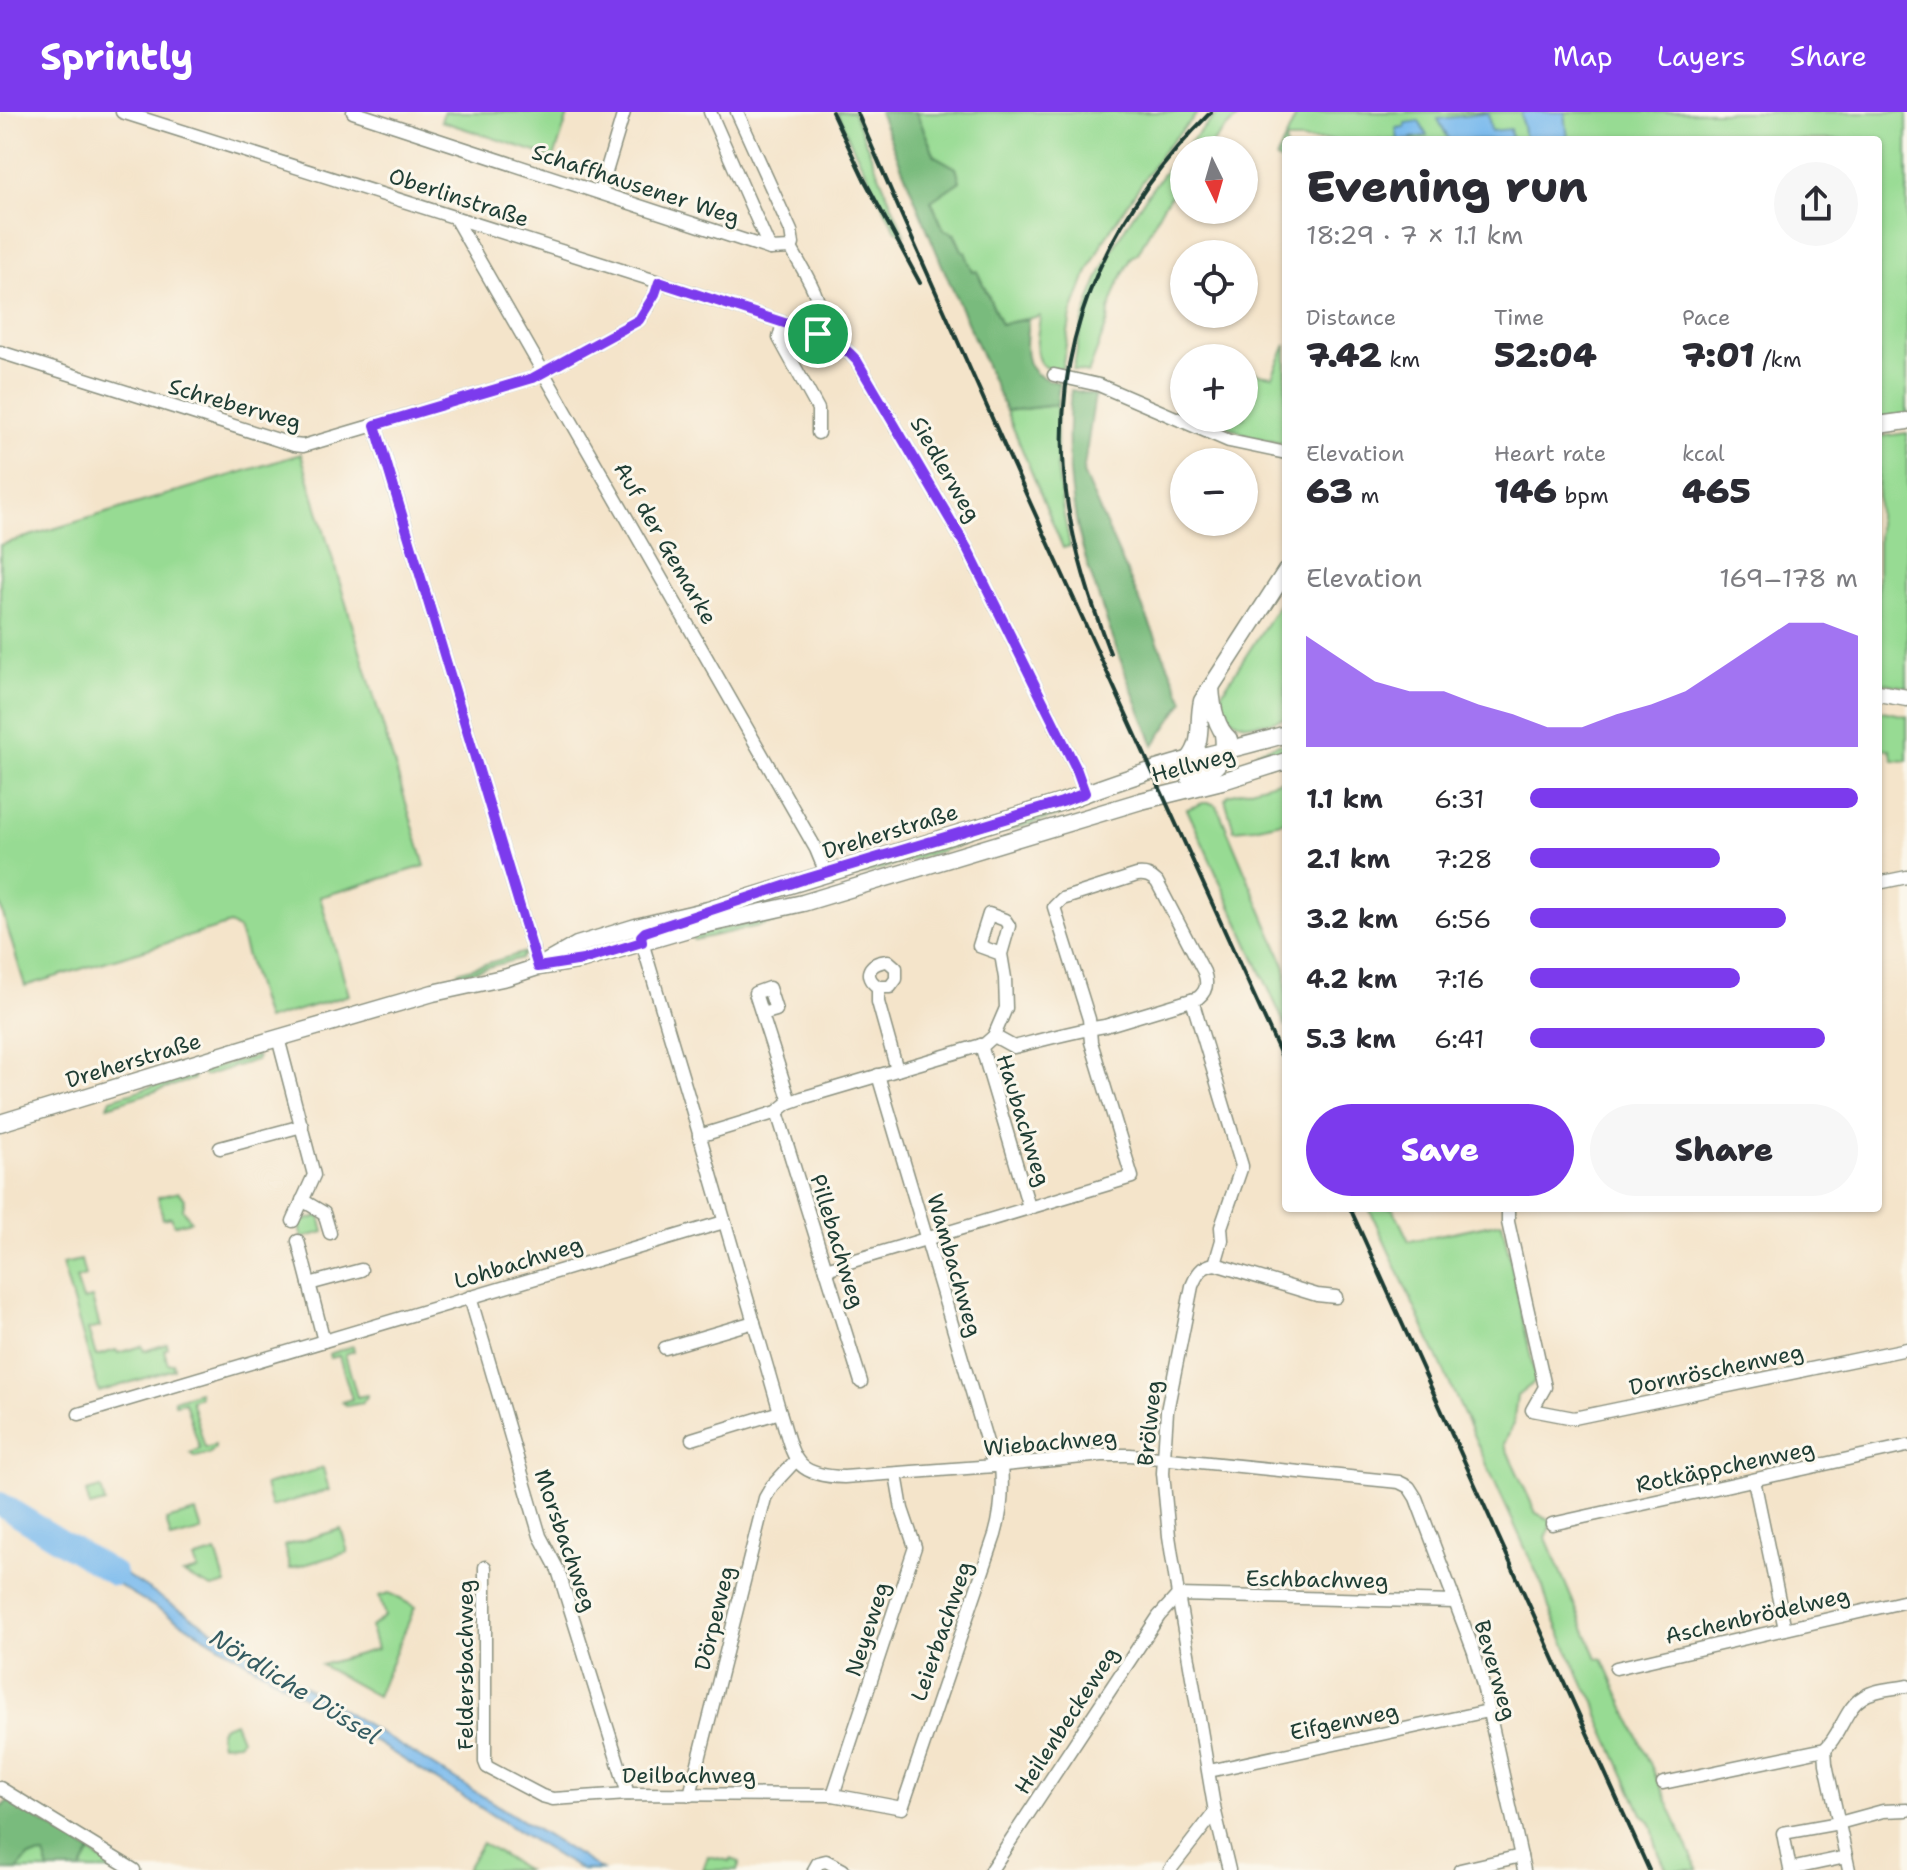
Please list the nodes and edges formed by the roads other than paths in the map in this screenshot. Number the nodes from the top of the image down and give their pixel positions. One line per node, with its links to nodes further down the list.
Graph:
1 (122, 112): 8 (street, Oberlinstraße)
2 (353, 112): 6 (street, Schaffhausener Weg)
3 (624, 112): 7 (street)
4 (710, 112): 10 (street)
5 (737, 112): 9 (street)
6 (388, 117): 7 (street, Schaffhausener Weg)
7 (600, 192): 10 (street, Schaffhausener Weg)
8 (455, 218): 11 (street, Oberlinstraße); 15 (street, Auf der Gemarke)
9 (791, 248): 10 (street); 13 (street)
10 (770, 249)
11 (659, 282): 12 (street, Oberlinstraße); 15 (street, Schreberweg)
12 (783, 323): 13 (street, Oberlinstraße); 20 (street)
13 (818, 334): 34 (street, Siedlerweg)
14 (0, 352): 19 (street, Schreberweg)
15 (543, 372): 19 (street, Schreberweg); 37 (street, Auf der Gemarke)
16 (1054, 375): 21 (street)
17 (1907, 421): 18 (main road)
18 (1882, 424)
19 (375, 425): 44 (street)
20 (818, 433)
21 (1282, 452)
22 (1282, 577): 23 (main road)
23 (1211, 687): 26 (main road, Hellweg); 28 (main road)
24 (1882, 694): 25 (main road)
25 (1907, 698)
26 (1223, 734): 29 (main road); 30 (main road, Hellweg)
27 (1282, 735): 29 (main road, Hellweg)
28 (1200, 738): 30 (main road, Hellweg); 31 (main road, Hellweg)
29 (1249, 745): 30 (main road, Hellweg)
30 (1220, 754): 31 (main road, Hellweg); 33 (main road, Hellweg); 35 (main road, Hellweg)
31 (1189, 759): 34 (main road, Hellweg)
32 (1282, 762): 33 (main road, Hellweg)
33 (1255, 770): 35 (main road, Hellweg)
34 (1085, 793): 36 (main road, Siedlerweg); 37 (main road, Dreherstraße)
35 (1141, 801): 36 (main road, Hellweg)
36 (1091, 816): 40 (main road, Dreherstraße)
37 (826, 873): 40 (main road, Auf der Gemarke); 41 (main road, Dreherstraße)
38 (1907, 877): 39 (street)
39 (1882, 882)
40 (833, 894): 42 (main road, Dreherstraße)
41 (708, 910): 42 (street, Dreherstraße); 44 (main road, Dreherstraße)
42 (642, 942): 44 (main road, Dreherstraße); 58 (street)
43 (1001, 954): 49 (street)
44 (538, 967): 50 (main road, Dreherstraße)
45 (878, 987): 52 (street)
46 (1192, 1000): 48 (street); 48 (street); 68 (street)
47 (762, 1014): 54 (street)
48 (1090, 1028): 49 (street); 61 (street)
49 (994, 1036): 51 (street)
50 (278, 1038): 56 (main road, Dreherstraße); 57 (street)
51 (981, 1045): 52 (street); 61 (street, Haubachweg)
52 (897, 1070): 53 (street)
53 (878, 1075): 54 (street); 66 (street, Wambachweg)
54 (790, 1102): 55 (street)
55 (777, 1112): 58 (street); 69 (street, Pillebachweg)
56 (0, 1123)
57 (302, 1126): 59 (street); 60 (street)
58 (699, 1136): 64 (street)
59 (220, 1148)
60 (302, 1200): 63 (street); 65 (street)
61 (1029, 1207): 66 (street)
62 (1508, 1212): 77 (street, Dornröschenweg)
63 (293, 1221)
64 (724, 1222): 72 (street, Lohbachweg); 74 (street)
65 (330, 1233)
66 (927, 1239): 69 (street); 85 (street, Wambachweg)
67 (298, 1241): 71 (street)
68 (1215, 1264): 73 (street); 83 (street, Brölweg)
69 (826, 1269): 78 (street, Pillebachweg)
70 (361, 1270): 71 (street)
71 (309, 1284): 75 (street)
72 (470, 1297): 75 (street, Lohbachweg); 103 (street, Morsbachweg)
73 (1336, 1297)
74 (754, 1322): 76 (street); 79 (street)
75 (324, 1341): 80 (street, Lohbachweg)
76 (665, 1348)
77 (1907, 1349)
78 (861, 1382)
79 (780, 1412): 81 (street); 84 (street)
80 (79, 1414)
81 (692, 1439)
82 (1907, 1446): 87 (street, Rotkäppchenweg)
83 (1163, 1458): 85 (street, Wiebachweg); 88 (street, Wiebachweg); 91 (street, Brölweg)
84 (796, 1460): 86 (street, Wiebachweg); 104 (street, Dörpeweg)
85 (997, 1466): 86 (street, Wiebachweg); 106 (street, Leierbachweg)
86 (896, 1474): 105 (street, Neyeweg)
87 (1754, 1480): 89 (street, Rotkäppchenweg); 94 (street)
88 (1409, 1487): 93 (street, Beverweg)
89 (1552, 1524)
90 (485, 1567): 99 (street, Feldersbachweg)
91 (1178, 1595): 93 (street, Eschbachweg); 100 (street, Brölweg); 115 (street, Heilenbeckeweg)
92 (1907, 1601): 94 (street, Aschenbrödelweg)
93 (1455, 1602): 97 (street, Beverweg)
94 (1785, 1629): 95 (street, Aschenbrödelweg)
95 (1616, 1668)
96 (1907, 1686): 98 (street)
97 (1488, 1711): 100 (street, Eifgenweg); 110 (street, Beverweg)
98 (1825, 1749): 101 (street); 109 (street)
99 (485, 1762): 103 (street, Deilbachweg)
100 (1209, 1771): 108 (street, Brölweg)
101 (1663, 1783)
102 (0, 1788): 112 (street)
103 (628, 1794): 104 (street, Deilbachweg)
104 (690, 1795): 105 (street, Deilbachweg)
105 (833, 1795): 106 (street, Deilbachweg)
106 (902, 1808)
107 (1907, 1810): 109 (street)
108 (1215, 1812): 116 (street); 117 (street, Brölweg)
109 (1839, 1823): 111 (street); 111 (street)
110 (1521, 1856): 118 (street); 119 (street, Beverweg)
111 (1848, 1864)
112 (134, 1870)
113 (814, 1870): 114 (street)
114 (843, 1870)
115 (991, 1870)
116 (1170, 1870)
117 (1229, 1870)
118 (1460, 1870)
119 (1524, 1870)

